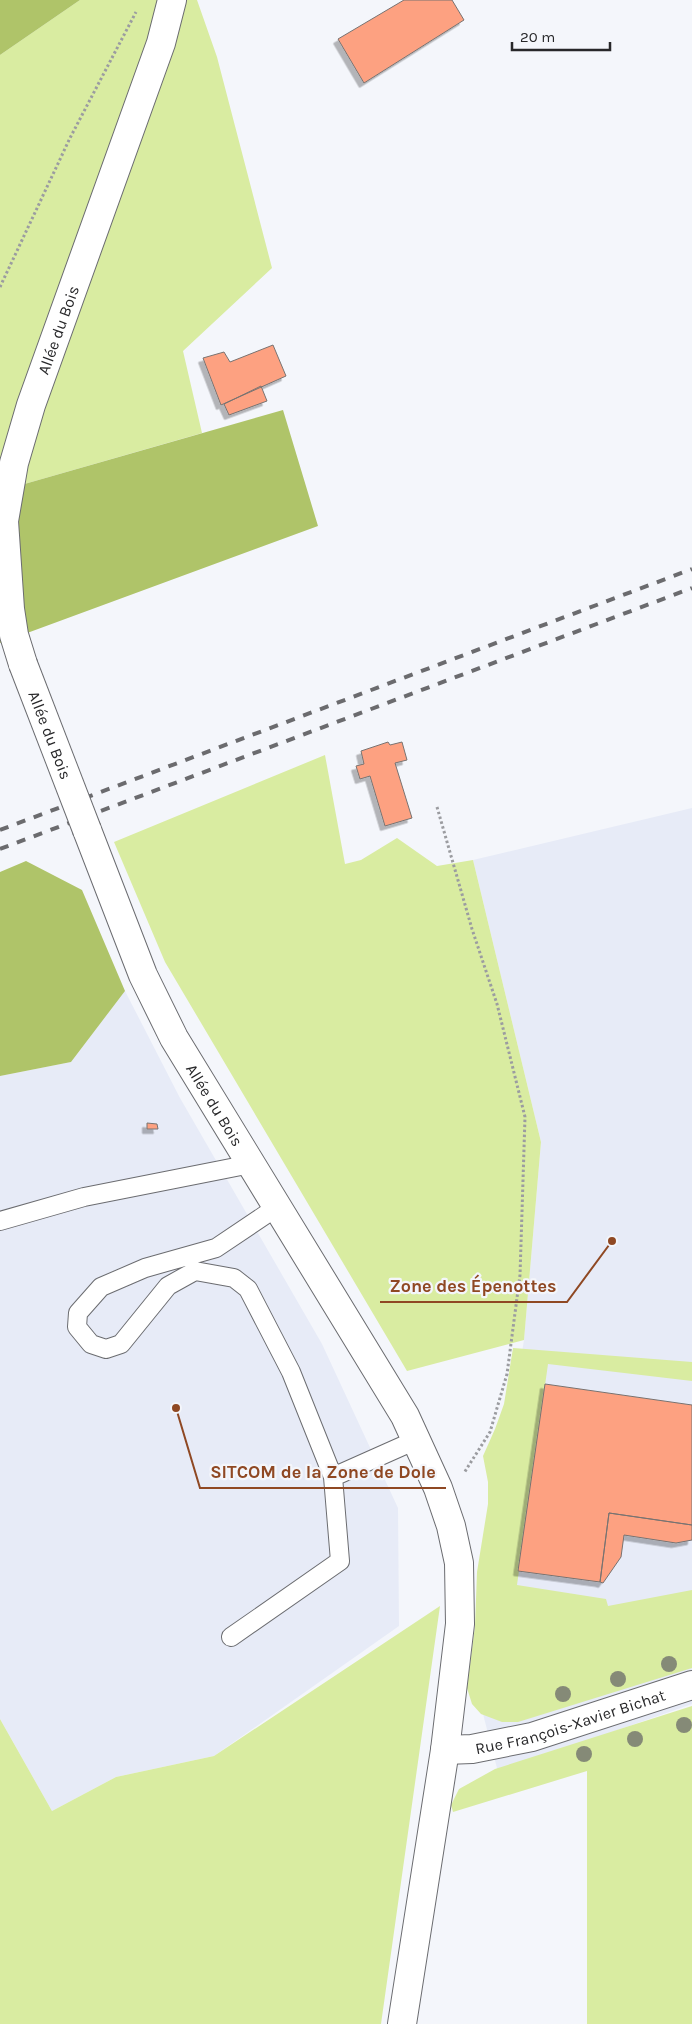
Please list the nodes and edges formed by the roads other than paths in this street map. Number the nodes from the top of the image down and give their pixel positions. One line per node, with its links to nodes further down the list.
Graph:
1 (172, 0): 2 (street, Allée du Bois, bridge)
2 (251, 1164): 3 (street, Allée du Bois); 4 (lane)
3 (277, 1207): 5 (street, Allée du Bois); 6 (lane)
4 (0, 1221)
5 (416, 1440): 6 (lane); 9 (street, Allée du Bois)
6 (333, 1477): 7 (lane)
7 (231, 1637)
8 (692, 1684): 9 (street, Rue François-Xavier Bichat)
9 (445, 1750): 10 (street, Allée du Bois)
10 (402, 2024)

